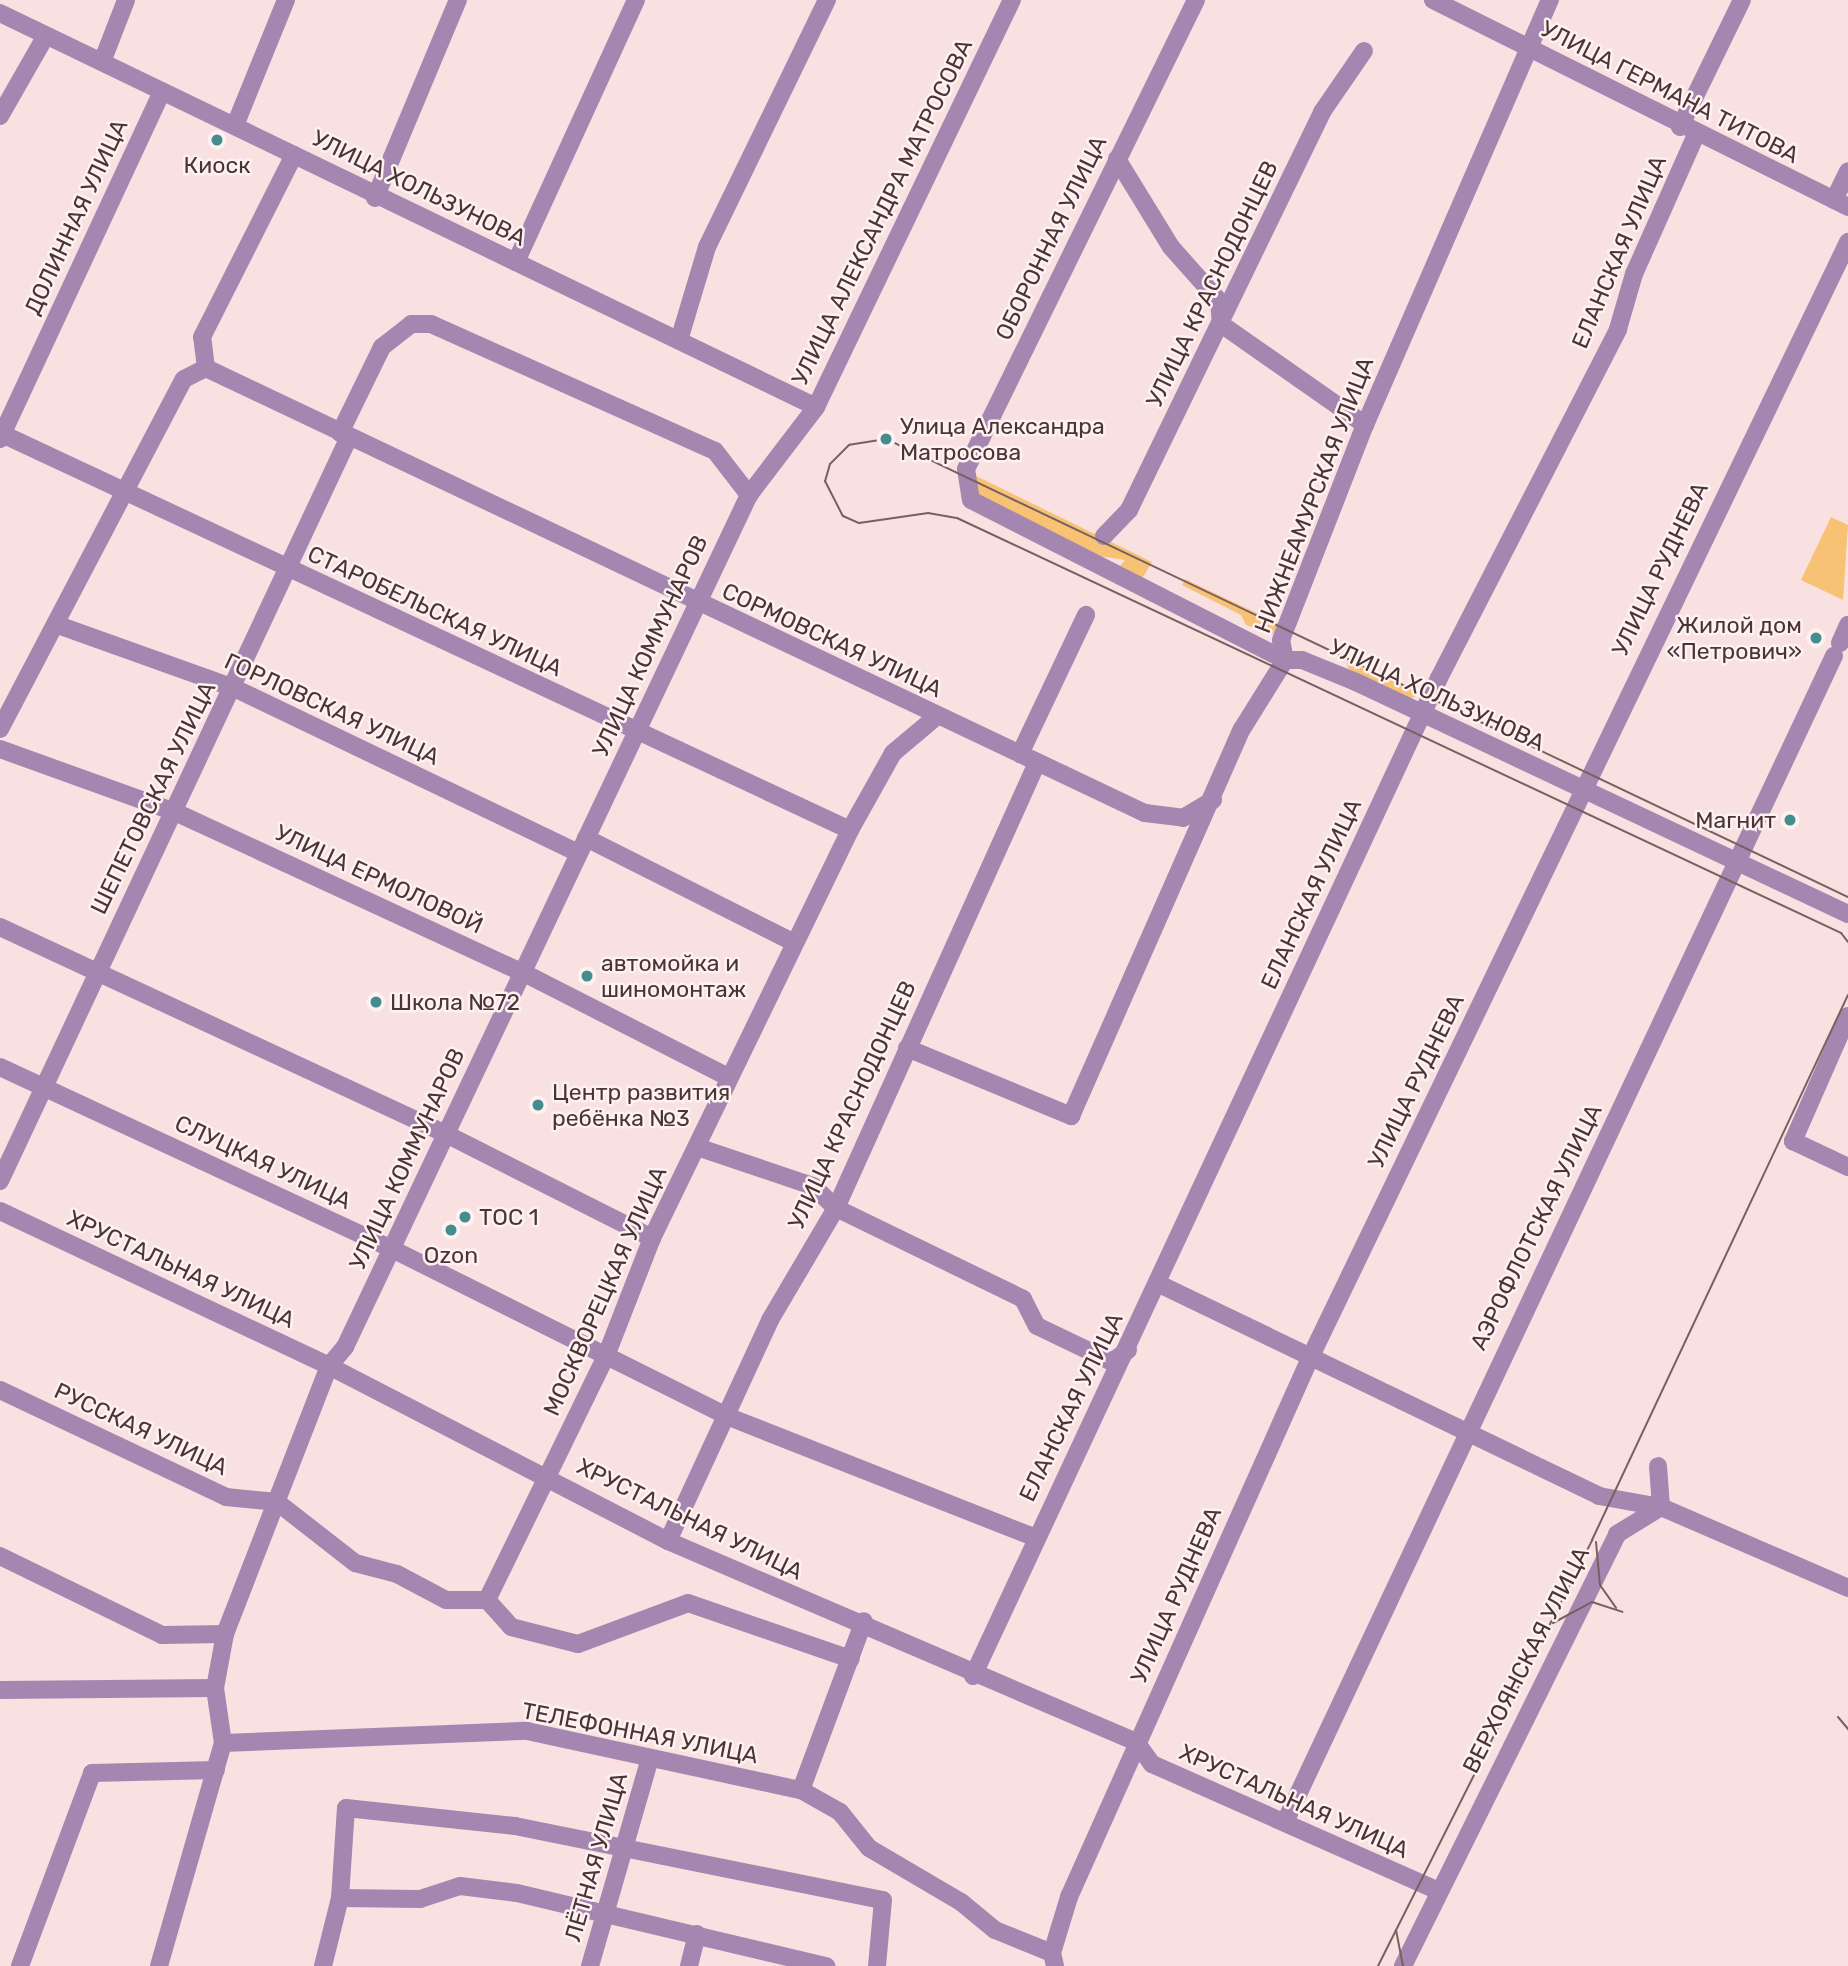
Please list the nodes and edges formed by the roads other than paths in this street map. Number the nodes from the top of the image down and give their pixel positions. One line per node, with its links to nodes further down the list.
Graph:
1 (127, 0): 15 (street)
2 (286, 0): 18 (street)
3 (458, 0): 23 (street)
4 (636, 0): 26 (street)
5 (827, 0): 28 (street)
6 (1012, 0): 30 (street, УЛИЦА АЛЕКСАНДРА МАТРОСОВА)
7 (1196, 0): 21 (street, ОБОРОННАЯ УЛИЦА)
8 (1433, 0): 13 (street, УЛИЦА ГЕРМАНА ТИТОВА)
9 (1550, 0): 13 (street, НИЖНЕАМУРСКАЯ УЛИЦА)
10 (1742, 0): 19 (street, ЕЛАНСКАЯ УЛИЦА)
11 (0, 13): 12 (street, УЛИЦА ХОЛЬЗУНОВА)
12 (45, 37): 15 (street, УЛИЦА ХОЛЬЗУНОВА); 17 (street)
13 (1526, 48): 19 (street, УЛИЦА ГЕРМАНА ТИТОВА); 31 (street, НИЖНЕАМУРСКАЯ УЛИЦА)
14 (1364, 51): 27 (street, УЛИЦА КРАСНОДОНЦЕВ)
15 (102, 62): 16 (street, УЛИЦА ХОЛЬЗУНОВА)
16 (161, 93): 18 (street, УЛИЦА ХОЛЬЗУНОВА); 32 (street, ДОЛИННАЯ УЛИЦА)
17 (0, 116)
18 (236, 123): 20 (street, УЛИЦА ХОЛЬЗУНОВА)
19 (1688, 131): 24 (street, УЛИЦА ГЕРМАНА ТИТОВА); 46 (street, ЕЛАНСКАЯ УЛИЦА)
20 (294, 155): 23 (street, УЛИЦА ХОЛЬЗУНОВА); 29 (street)
21 (1117, 159): 27 (street); 36 (street, ОБОРОННАЯ УЛИЦА)
22 (1848, 172): 24 (street)
23 (375, 198): 26 (street, УЛИЦА ХОЛЬЗУНОВА)
24 (1841, 203)
25 (1848, 242): 52 (street, УЛИЦА РУДНЕВА)
26 (516, 262): 28 (street, УЛИЦА ХОЛЬЗУНОВА)
27 (1221, 324): 31 (street); 37 (street, УЛИЦА КРАСНОДОНЦЕВ)
28 (680, 337): 30 (street, УЛИЦА ХОЛЬЗУНОВА)
29 (206, 368): 33 (street, СОРМОВСКАЯ УЛИЦА); 34 (street)
30 (816, 407): 35 (street, УЛИЦА КОММУНАРОВ)
31 (1365, 425): 43 (street, НИЖНЕАМУРСКАЯ УЛИЦА)
32 (1, 435): 34 (street, СТАРОБЕЛЬСКАЯ УЛИЦА)
33 (345, 435): 35 (street, ШЕПЕТОВСКАЯ УЛИЦА); 38 (street, ШЕПЕТОВСКАЯ УЛИЦА); 39 (street, СОРМОВСКАЯ УЛИЦА)
34 (122, 488): 38 (street, СТАРОБЕЛЬСКАЯ УЛИЦА); 41 (street)
35 (749, 495): 39 (street, УЛИЦА КОММУНАРОВ)
36 (971, 500): 43 (street, УЛИЦА ХОЛЬЗУНОВА)
37 (1104, 537)
38 (289, 570): 44 (street, ШЕПЕТОВСКАЯ УЛИЦА); 48 (street, СТАРОБЕЛЬСКАЯ УЛИЦА)
39 (696, 604): 45 (street, СОРМОВСКАЯ УЛИЦА); 48 (street, УЛИЦА КОММУНАРОВ)
40 (1086, 615): 50 (street)
41 (58, 625): 44 (street, ГОРЛОВСКАЯ УЛИЦА); 47 (street)
42 (1848, 625): 57 (street, АЭРОФЛОТСКАЯ УЛИЦА)
43 (1285, 660): 46 (street, УЛИЦА ХОЛЬЗУНОВА); 53 (street, НИЖНЕАМУРСКАЯ УЛИЦА)
44 (234, 688): 54 (street, ШЕПЕТОВСКАЯ УЛИЦА); 56 (street, ГОРЛОВСКАЯ УЛИЦА)
45 (937, 716): 50 (street, СОРМОВСКАЯ УЛИЦА); 55 (street, МОСКВОРЕЦКАЯ УЛИЦА)
46 (1421, 716): 52 (street, УЛИЦА ХОЛЬЗУНОВА); 76 (street, ЕЛАНСКАЯ УЛИЦА)
47 (0, 729)
48 (635, 733): 55 (street, СТАРОБЕЛЬСКАЯ УЛИЦА); 56 (street, УЛИЦА КОММУНАРОВ)
49 (0, 749): 54 (street, УЛИЦА ЕРМОЛОВОЙ)
50 (1020, 754): 51 (street, СОРМОВСКАЯ УЛИЦА)
51 (1037, 762): 53 (street, СОРМОВСКАЯ УЛИЦА); 64 (street, УЛИЦА КРАСНОДОНЦЕВ)
52 (1581, 789): 57 (street, УЛИЦА ХОЛЬЗУНОВА); 79 (street, УЛИЦА РУДНЕВА)
53 (1213, 800): 64 (street, НИЖНЕАМУРСКАЯ УЛИЦА)
54 (175, 812): 61 (street, ШЕПЕТОВСКАЯ УЛИЦА); 62 (street, УЛИЦА ЕРМОЛОВОЙ)
55 (850, 830): 60 (street, МОСКВОРЕЦКАЯ УЛИЦА)
56 (582, 845): 60 (street, ГОРЛОВСКАЯ УЛИЦА); 62 (street, УЛИЦА КОММУНАРОВ)
57 (1739, 862): 58 (street, УЛИЦА ХОЛЬЗУНОВА); 83 (street, АЭРОФЛОТСКАЯ УЛИЦА)
58 (1848, 914)
59 (0, 927): 61 (street)
60 (793, 942): 66 (street, МОСКВОРЕЦКАЯ УЛИЦА)
61 (97, 969): 67 (street, ШЕПЕТОВСКАЯ УЛИЦА); 68 (street)
62 (522, 972): 66 (street, УЛИЦА ЕРМОЛОВОЙ); 68 (street, УЛИЦА КОММУНАРОВ)
63 (1848, 1016): 70 (street)
64 (907, 1048): 72 (street, УЛИЦА КРАСНОДОНЦЕВ)
65 (0, 1066): 67 (street, СЛУЦКАЯ УЛИЦА)
66 (728, 1077): 69 (street, МОСКВОРЕЦКАЯ УЛИЦА)
67 (44, 1086): 71 (street, ШЕПЕТОВСКАЯ УЛИЦА); 75 (street, СЛУЦКАЯ УЛИЦА)
68 (446, 1134): 74 (street); 75 (street, УЛИЦА КОММУНАРОВ)
69 (697, 1147): 72 (street); 74 (street, МОСКВОРЕЦКАЯ УЛИЦА)
70 (1848, 1167)
71 (0, 1181)
72 (836, 1208): 77 (street); 82 (street, УЛИЦА КРАСНОДОНЦЕВ)
73 (0, 1211): 80 (street, ХРУСТАЛЬНАЯ УЛИЦА)
74 (652, 1238): 78 (street, МОСКВОРЕЦКАЯ УЛИЦА)
75 (391, 1249): 78 (street, СЛУЦКАЯ УЛИЦА); 80 (street, УЛИЦА КОММУНАРОВ)
76 (1157, 1283): 77 (street, ЕЛАНСКАЯ УЛИЦА); 79 (street)
77 (1128, 1350): 88 (street, ЕЛАНСКАЯ УЛИЦА)
78 (606, 1356): 82 (street, СЛУЦКАЯ УЛИЦА); 85 (street, МОСКВОРЕЦКАЯ УЛИЦА)
79 (1311, 1356): 83 (street); 99 (street, УЛИЦА РУДНЕВА)
80 (329, 1366): 85 (street, ХРУСТАЛЬНАЯ УЛИЦА); 86 (street, УЛИЦА КОММУНАРОВ)
81 (0, 1390): 86 (street, РУССКАЯ УЛИЦА)
82 (729, 1417): 88 (street, СЛУЦКАЯ УЛИЦА); 89 (street, УЛИЦА КРАСНОДОНЦЕВ)
83 (1464, 1431): 87 (street); 104 (street, АЭРОФЛОТСКАЯ УЛИЦА)
84 (1658, 1466): 87 (street)
85 (548, 1476): 89 (street, ХРУСТАЛЬНАЯ УЛИЦА); 92 (street, МОСКВОРЕЦКАЯ УЛИЦА)
86 (277, 1502): 92 (street); 94 (street, УЛИЦА КОММУНАРОВ)
87 (1661, 1507): 91 (street); 106 (street, ВЕРХОЯНСКАЯ УЛИЦА)
88 (1034, 1537): 96 (street, ЕЛАНСКАЯ УЛИЦА)
89 (668, 1541): 93 (street, ХРУСТАЛЬНАЯ УЛИЦА)
90 (0, 1556): 94 (street)
91 (1848, 1588)
92 (487, 1600): 95 (street)
93 (864, 1621): 95 (street); 96 (street, ХРУСТАЛЬНАЯ УЛИЦА)
94 (225, 1634): 97 (street, УЛИЦА КОММУНАРОВ)
95 (851, 1658): 103 (street)
96 (973, 1676): 99 (street, ХРУСТАЛЬНАЯ УЛИЦА)
97 (215, 1688): 98 (street); 100 (street, УЛИЦА КОММУНАРОВ)
98 (0, 1690)
99 (1136, 1742): 104 (street, ХРУСТАЛЬНАЯ УЛИЦА); 110 (street, УЛИЦА РУДНЕВА)
100 (223, 1743): 101 (street, ТЕЛЕФОННАЯ УЛИЦА); 102 (street, УЛИЦА КОММУНАРОВ)
101 (649, 1762): 103 (street, ТЕЛЕФОННАЯ УЛИЦА); 105 (street, ЛЁТНАЯ УЛИЦА)
102 (216, 1770): 111 (street); 112 (street, УЛИЦА КОММУНАРОВ)
103 (801, 1790): 110 (street, ТЕЛЕФОННАЯ УЛИЦА)
104 (1285, 1822): 106 (street, ХРУСТАЛЬНАЯ УЛИЦА)
105 (625, 1846): 107 (street); 108 (street, ЛЁТНАЯ УЛИЦА); 117 (street)
106 (1438, 1891): 118 (street, ВЕРХОЯНСКАЯ УЛИЦА)
107 (340, 1898): 108 (street); 113 (street)
108 (604, 1909): 109 (street); 114 (street, ЛЁТНАЯ УЛИЦА)
109 (697, 1934): 115 (street); 116 (street)
110 (1053, 1959)
111 (20, 1966)
112 (159, 1966)
113 (323, 1966)
114 (590, 1966)
115 (689, 1966)
116 (827, 1966)
117 (877, 1966)
118 (1403, 1966)

